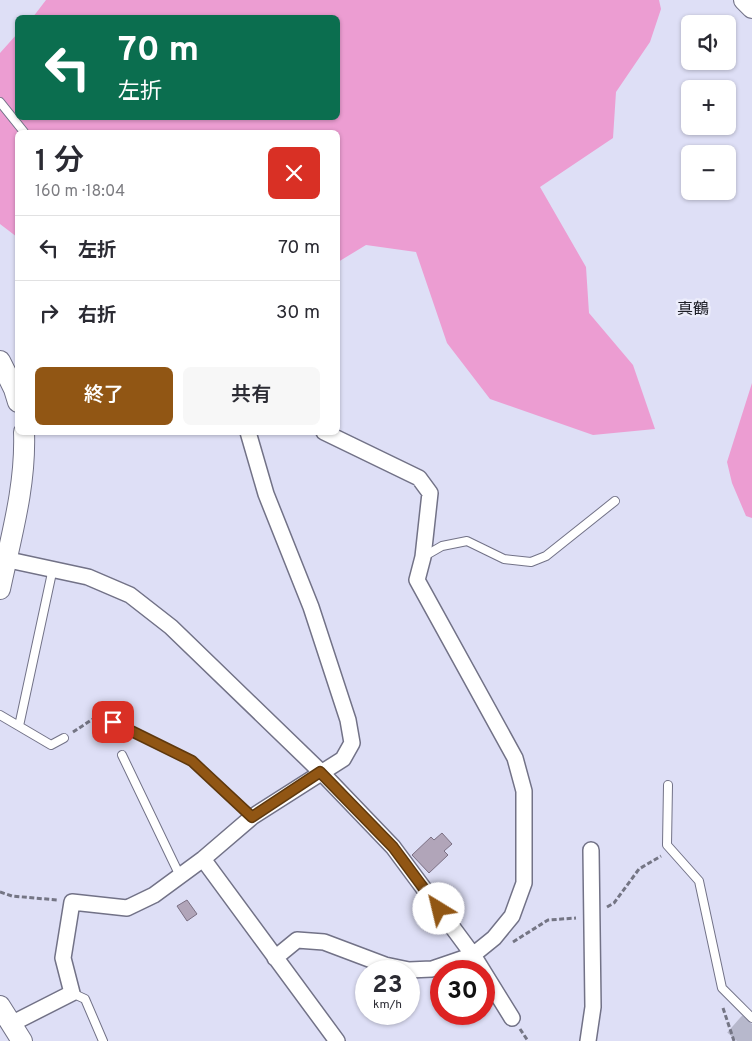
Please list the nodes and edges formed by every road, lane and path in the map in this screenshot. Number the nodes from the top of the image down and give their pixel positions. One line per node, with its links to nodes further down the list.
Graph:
1 (744, 0): 2 (main road)
2 (752, 8)
3 (0, 102): 4 (lane)
4 (22, 130)
5 (0, 361): 6 (main road)
6 (15, 392)
7 (24, 435): 12 (main road)
8 (249, 435): 20 (street)
9 (330, 435): 11 (street)
10 (615, 501): 11 (lane)
11 (423, 558): 31 (street)
12 (3, 559): 13 (street); 14 (main road)
13 (53, 568): 17 (lane); 20 (street)
14 (0, 589)
15 (0, 715): 17 (lane)
16 (113, 722): 18 (path); 22 (lane)
17 (19, 726): 18 (lane)
18 (64, 738)
19 (122, 755): 26 (lane)
20 (320, 772): 22 (street); 31 (street)
21 (668, 785): 33 (lane)
22 (252, 817): 24 (street)
23 (591, 850): 29 (street)
24 (203, 859): 26 (street); 32 (street)
25 (639, 869): 29 (path)
26 (180, 876): 28 (street)
27 (0, 892): 28 (path)
28 (72, 902): 34 (street)
29 (592, 917): 30 (path); 42 (street)
30 (511, 944)
31 (473, 955): 32 (street); 36 (street)
32 (275, 958): 41 (street)
33 (722, 988): 37 (lane); 43 (path)
34 (72, 993): 38 (street); 40 (lane)
35 (0, 1006): 38 (main road)
36 (512, 1018)
37 (752, 1018)
38 (8, 1026): 39 (main road)
39 (22, 1041)
40 (103, 1041)
41 (337, 1041)
42 (588, 1041)
43 (734, 1041)

